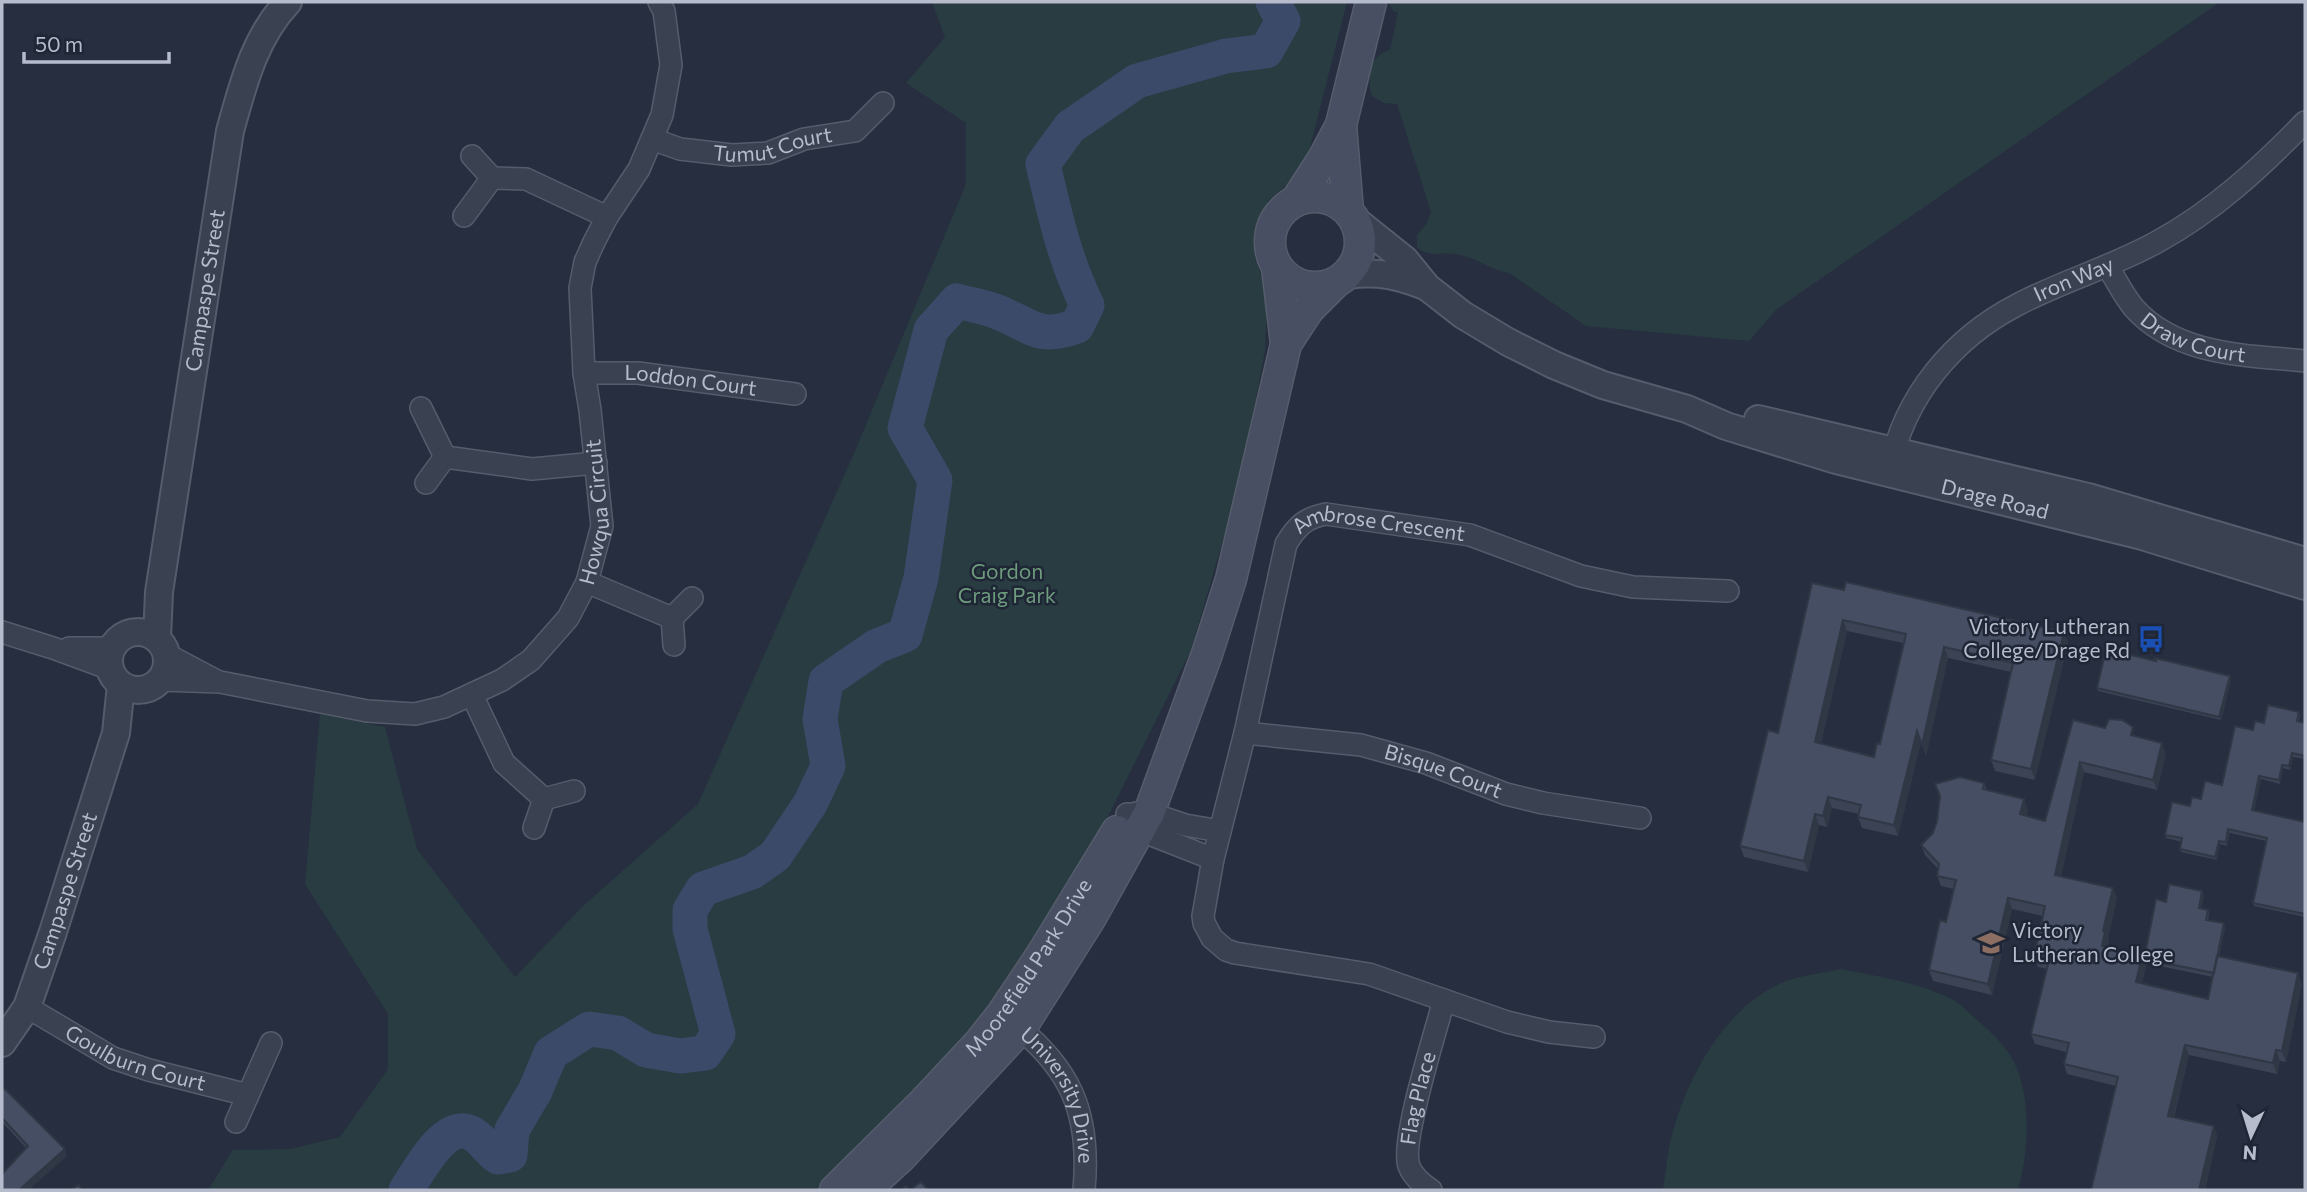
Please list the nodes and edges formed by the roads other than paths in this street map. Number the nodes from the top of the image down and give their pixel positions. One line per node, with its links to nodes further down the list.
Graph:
1 (288, 2): 37 (street, Campaspe Street)
2 (659, 2): 7 (street, Howqua Circuit)
3 (1371, 2): 6 (main road)
4 (883, 103): 7 (street, Tumut Court)
5 (2305, 122): 15 (street, Iron Way)
6 (1340, 125): 10 (main road); 11 (main road)
7 (652, 139): 13 (street, Howqua Circuit)
8 (472, 156): 9 (street)
9 (492, 178): 12 (street); 13 (street)
10 (1296, 201): 11 (main road); 14 (main road)
11 (1352, 215): 16 (main road); 17 (street, Drage Road)
12 (464, 216)
13 (607, 216): 20 (street, Howqua Circuit)
14 (1277, 267): 16 (main road); 18 (main road)
15 (2108, 267): 19 (street, Draw Court); 24 (street, Iron Way)
16 (1341, 279): 17 (street, Drage Road); 18 (main road)
17 (1427, 287): 24 (street, Drage Road)
18 (1286, 344): 43 (main road, Moorefield Park Drive)
19 (2305, 361)
20 (584, 373): 21 (street, Loddon Court); 25 (street, Howqua Circuit)
21 (795, 394)
22 (421, 408): 23 (street)
23 (445, 457): 25 (street); 26 (street)
24 (1891, 462): 27 (street, Drage Road); 28 (street, Drage Road)
25 (596, 463): 30 (street, Howqua Circuit)
26 (426, 482)
27 (2170, 520): 28 (street); 29 (street, Drage Road)
28 (2142, 536): 31 (street, Drage Road)
29 (2305, 561)
30 (587, 582): 34 (street); 38 (street, Howqua Circuit)
31 (2305, 586)
32 (1728, 591): 39 (street, Ambrose Crescent)
33 (692, 598): 34 (street)
34 (672, 618): 36 (street)
35 (2, 632): 37 (street, Howqua Circuit)
36 (674, 645)
37 (138, 662): 38 (street, Howqua Circuit); 48 (street, Campaspe Street)
38 (472, 695): 41 (street)
39 (1245, 733): 42 (street, Bisque Court); 45 (street, Ambrose Crescent)
40 (574, 791): 41 (street)
41 (544, 799): 44 (street)
42 (1640, 818)
43 (1138, 819): 45 (street); 46 (street); 49 (main road, Moorefield Park Drive)
44 (534, 828)
45 (1220, 831): 46 (street, Ambrose Crescent)
46 (1213, 859): 47 (street, Ambrose Crescent)
47 (1444, 1000): 50 (street, Ambrose Crescent); 58 (street, Flag Place)
48 (27, 1007): 51 (street, Campaspe Street); 53 (street, Goulburn Court)
49 (1011, 1021): 55 (main road, Moorefield Park Drive); 56 (main road, Moorefield Park Drive); 57 (street, University Drive)
50 (1594, 1037)
51 (2, 1043)
52 (271, 1043): 53 (street)
53 (248, 1095): 54 (street)
54 (236, 1122)
55 (835, 1190)
56 (865, 1190)
57 (1084, 1190)
58 (1431, 1190)

